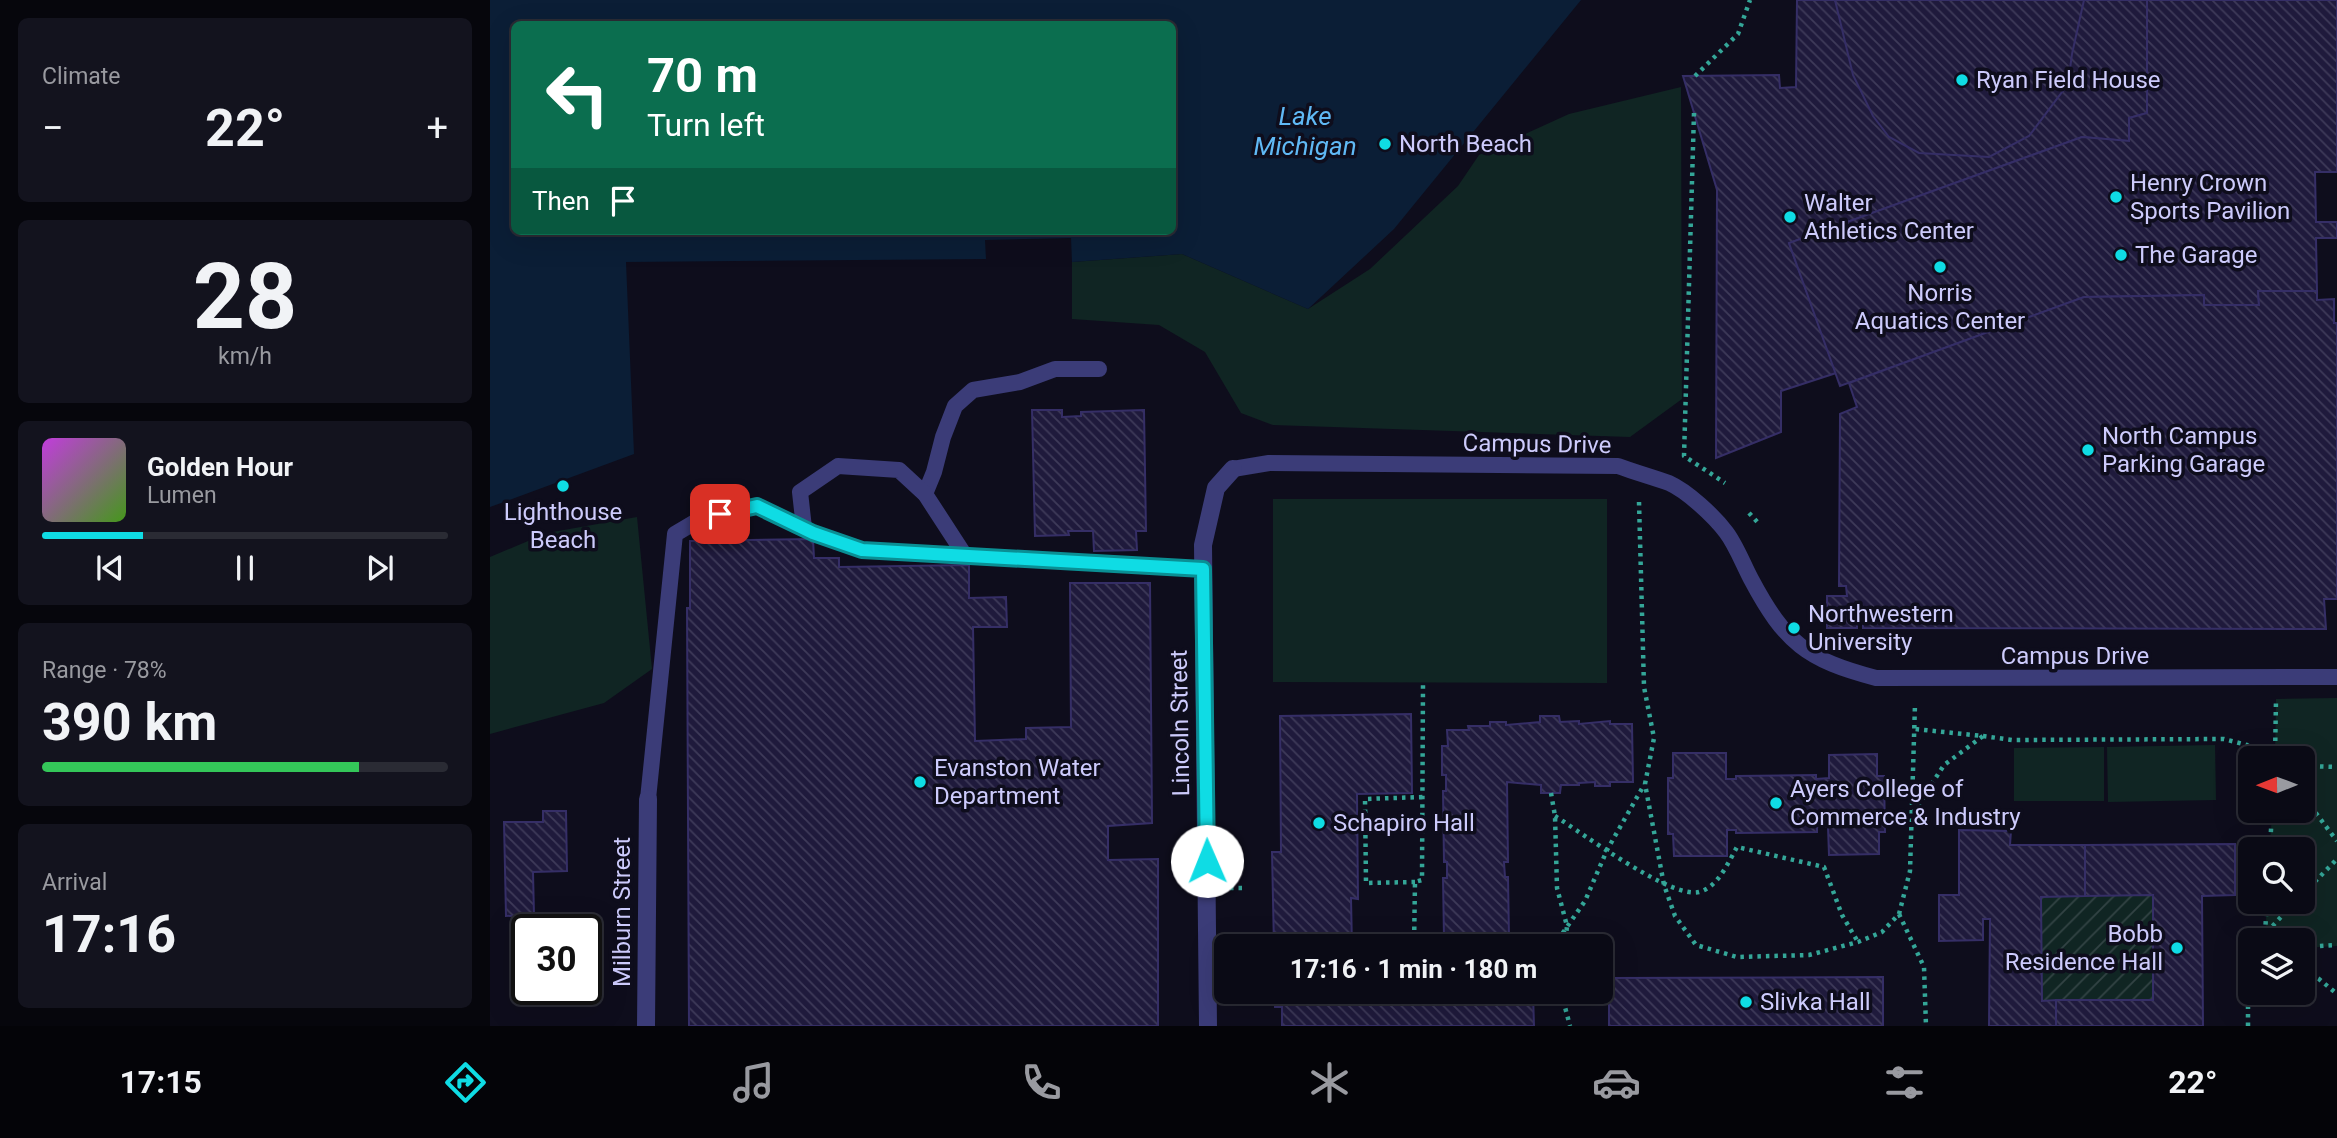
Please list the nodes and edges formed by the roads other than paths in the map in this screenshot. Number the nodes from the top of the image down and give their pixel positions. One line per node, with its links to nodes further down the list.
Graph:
1 (1099, 369): 3 (lane)
2 (1233, 469): 6 (street, Lincoln Street); 7 (lane, Campus Drive)
3 (925, 494): 4 (lane); 5 (lane)
4 (804, 528): 5 (lane); 8 (lane)
5 (964, 554): 6 (lane)
6 (1203, 569): 10 (street, Lincoln Street)
7 (2337, 677)
8 (648, 799): 9 (street, Milburn Street)
9 (646, 1026)
10 (1208, 1026)

